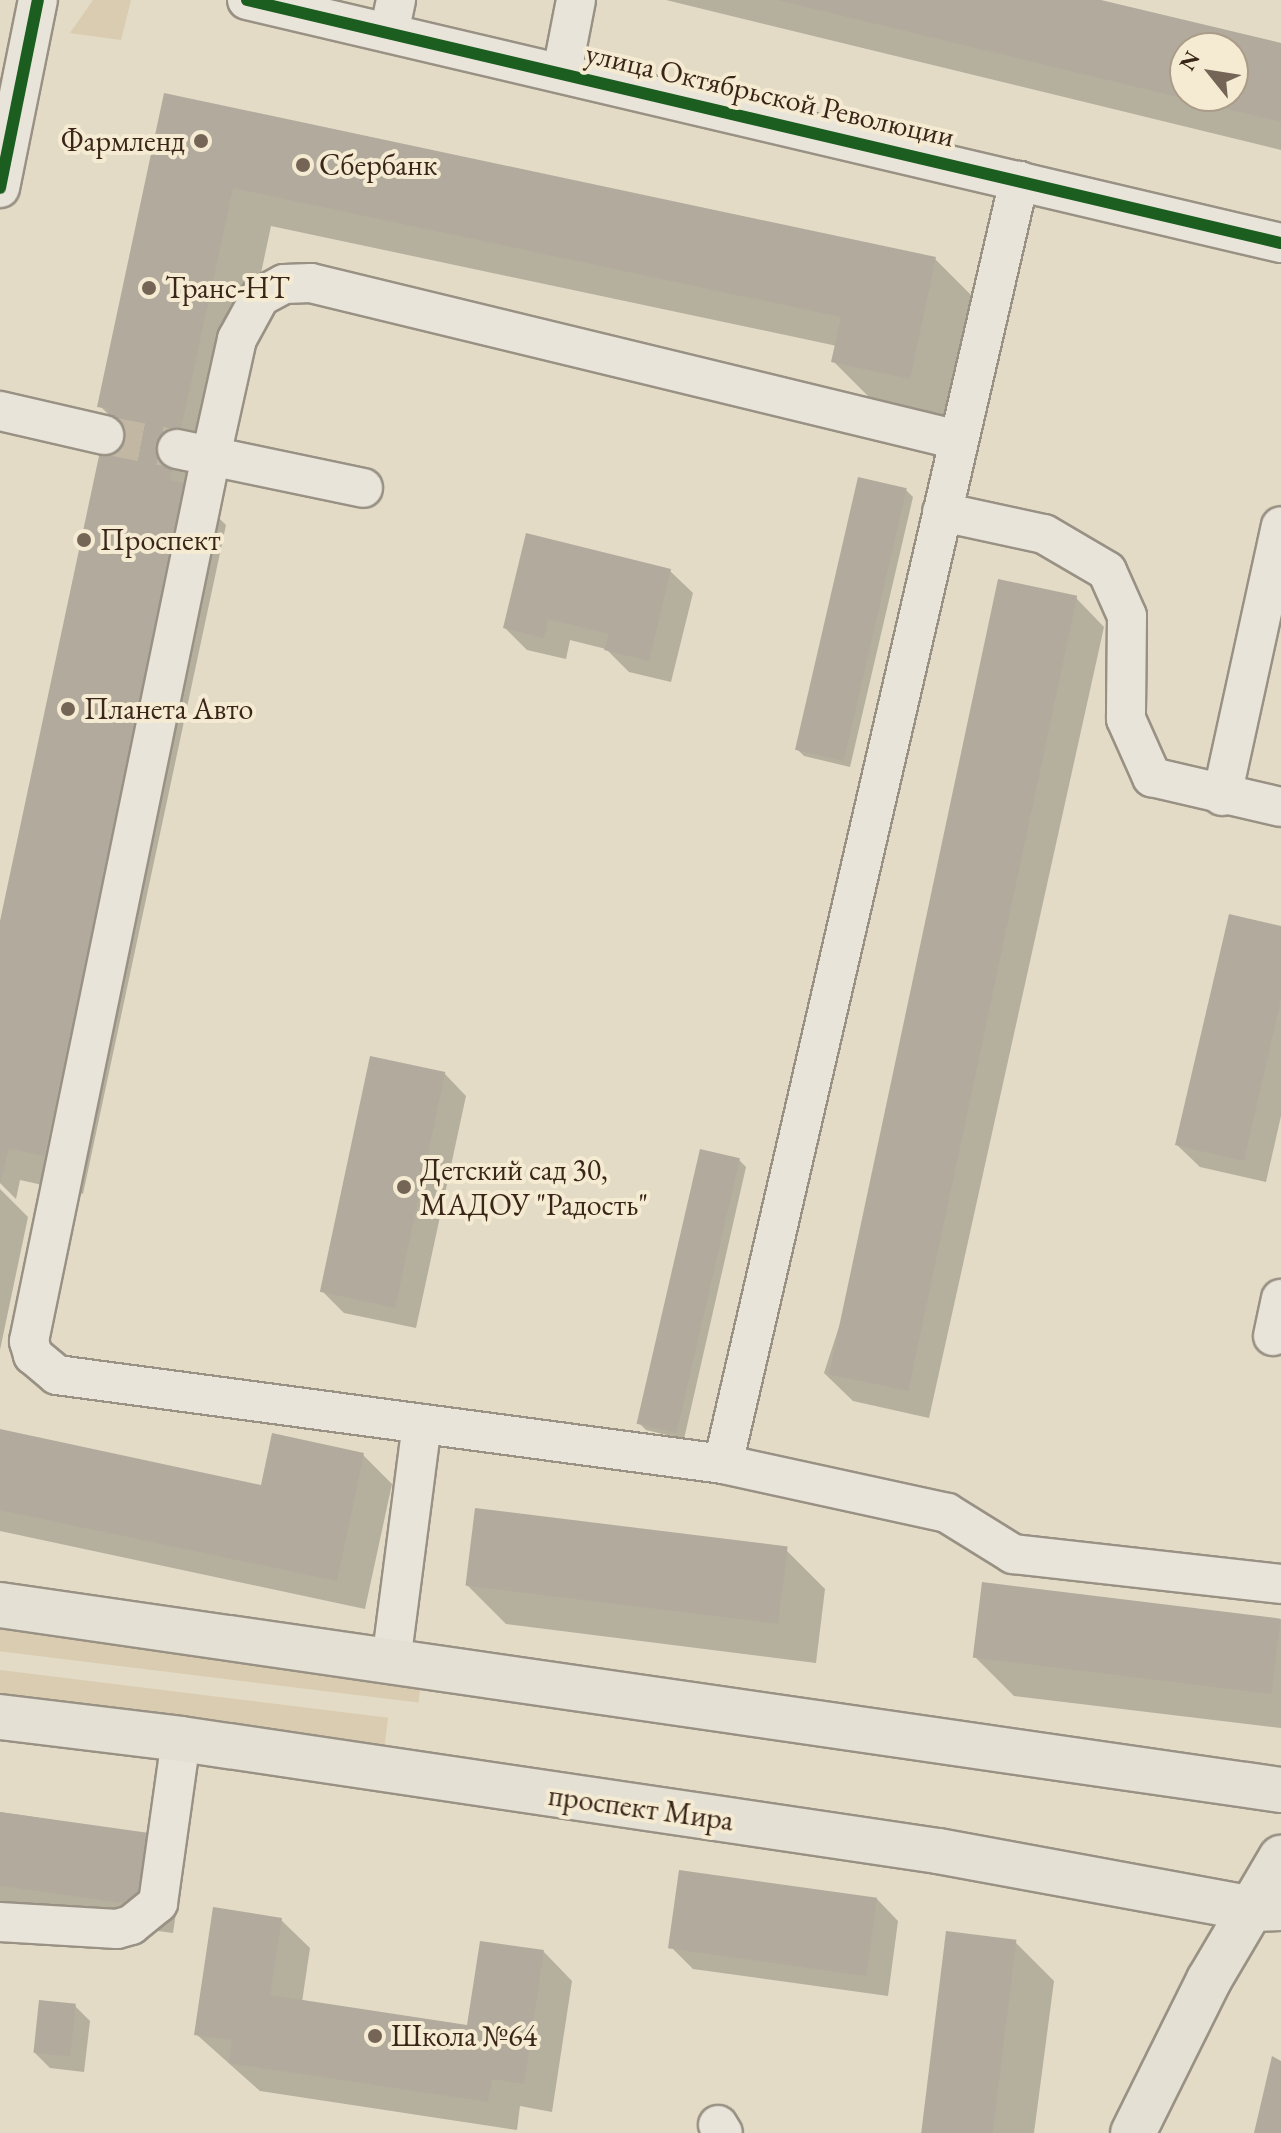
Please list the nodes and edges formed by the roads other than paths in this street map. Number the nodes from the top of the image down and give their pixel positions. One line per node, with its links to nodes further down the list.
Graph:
1 (38, 0): 7 (street)
2 (247, 0): 4 (street, улица Октябрьской Революции)
3 (576, 0): 5 (street)
4 (393, 17): 5 (street, улица Октябрьской Революции)
5 (562, 72): 6 (street, улица Октябрьской Революции)
6 (1019, 181): 8 (street, улица Октябрьской Революции); 11 (street)
7 (0, 188)
8 (1281, 243)
9 (0, 411): 10 (street)
10 (104, 435)
11 (958, 440): 12 (street); 14 (street)
12 (194, 453): 13 (street); 20 (street)
13 (363, 488)
14 (942, 512): 16 (street); 21 (street)
15 (1281, 526): 16 (street)
16 (1222, 796): 17 (street)
17 (1281, 807)
18 (1281, 1299): 19 (street)
19 (1273, 1336)
20 (422, 1424): 21 (street); 24 (street)
21 (723, 1464): 22 (street)
22 (1281, 1584)
23 (0, 1605): 24 (main road)
24 (391, 1662): 27 (main road)
25 (0, 1717): 26 (main road, проспект Мира)
26 (181, 1739): 29 (main road, проспект Мира); 30 (street)
27 (1281, 1790)
28 (1281, 1858): 29 (main road)
29 (1267, 1908): 31 (main road)
30 (0, 1922)
31 (1133, 2133)

